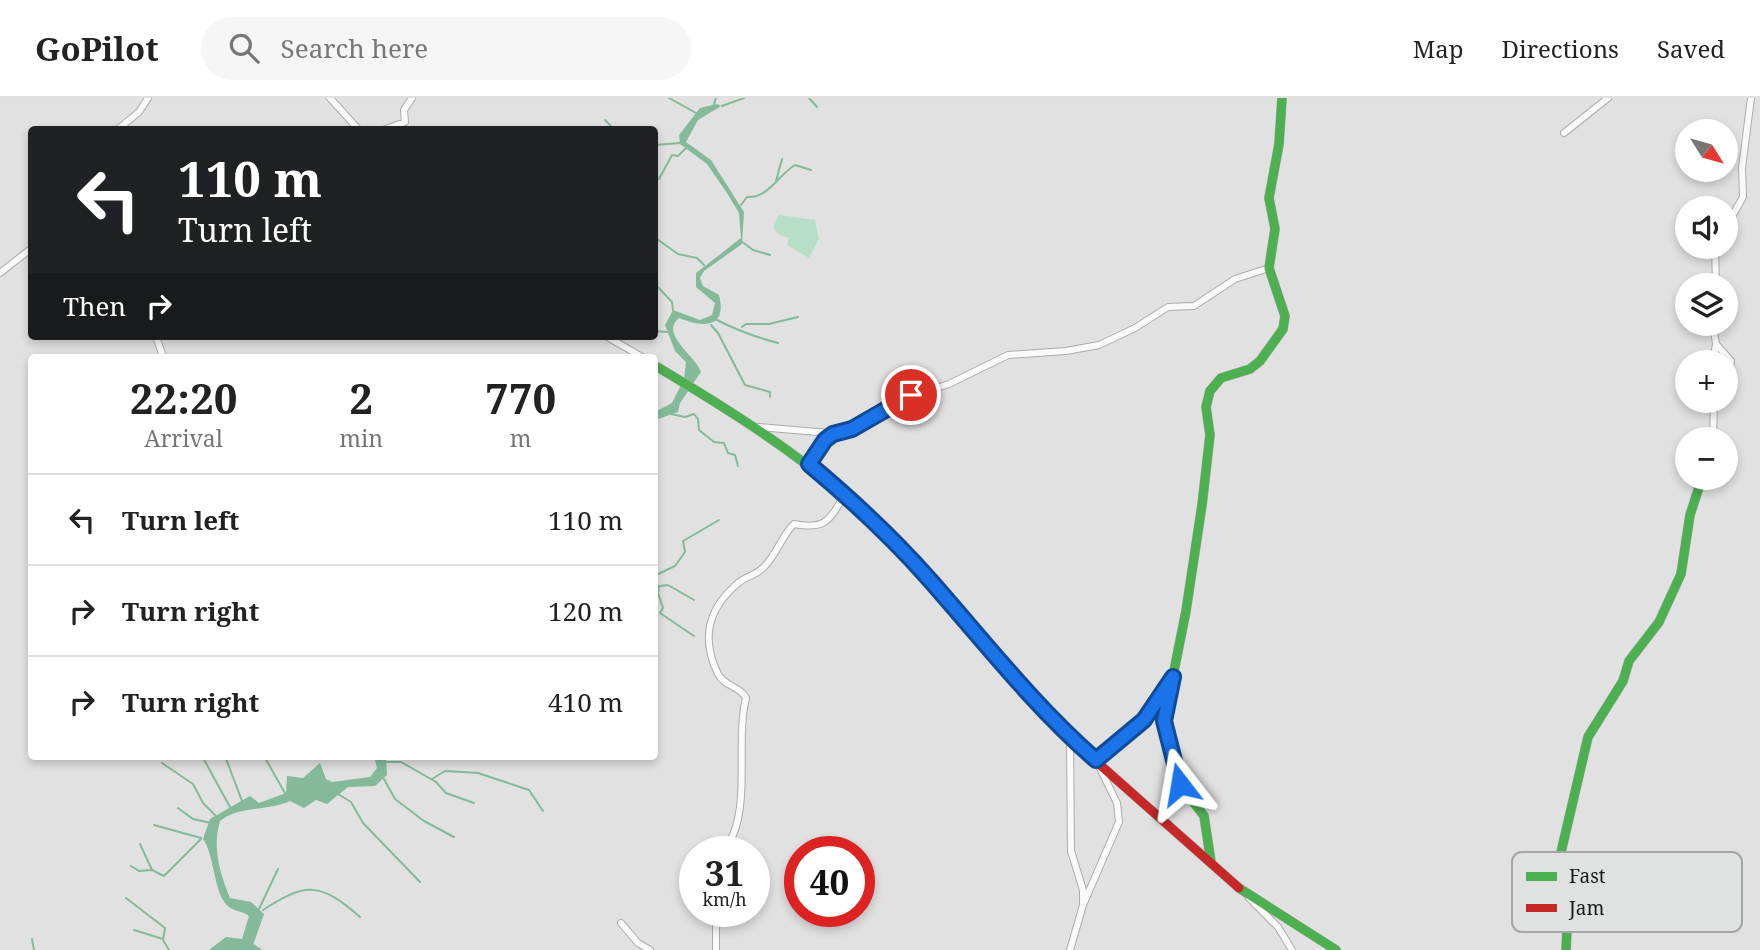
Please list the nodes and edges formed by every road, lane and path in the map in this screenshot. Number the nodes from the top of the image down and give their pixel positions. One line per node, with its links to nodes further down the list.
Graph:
1 (148, 98): 7 (street)
2 (330, 98): 8 (street)
3 (412, 98): 9 (street)
4 (1282, 98): 13 (street)
5 (1608, 98): 10 (street)
6 (1751, 98): 11 (street)
7 (122, 126)
8 (355, 126)
9 (394, 126)
10 (1564, 133)
11 (1738, 206)
12 (28, 251): 14 (street)
13 (1269, 268): 23 (street); 27 (street)
14 (0, 273)
15 (1715, 336): 17 (street)
16 (613, 340): 20 (street)
17 (1716, 344): 18 (street); 19 (street)
18 (1715, 350)
19 (1721, 350)
20 (637, 354)
21 (658, 367): 22 (street)
22 (758, 426): 23 (street); 24 (street)
23 (833, 434): 24 (street)
24 (809, 464): 26 (street)
25 (1698, 490): 31 (street)
26 (845, 494): 28 (street); 30 (street)
27 (1173, 677): 29 (street); 32 (street)
28 (1070, 736): 29 (street); 34 (street)
29 (1096, 760): 32 (street); 34 (street)
30 (732, 836)
31 (1561, 852)
32 (1211, 862): 33 (street)
33 (1238, 887): 41 (street); 42 (street)
34 (1083, 905): 40 (street)
35 (621, 923): 38 (street)
36 (716, 927): 39 (street)
37 (1569, 932): 43 (street)
38 (650, 950)
39 (716, 950)
40 (1070, 950)
41 (1292, 950)
42 (1336, 950)
43 (1566, 950)

